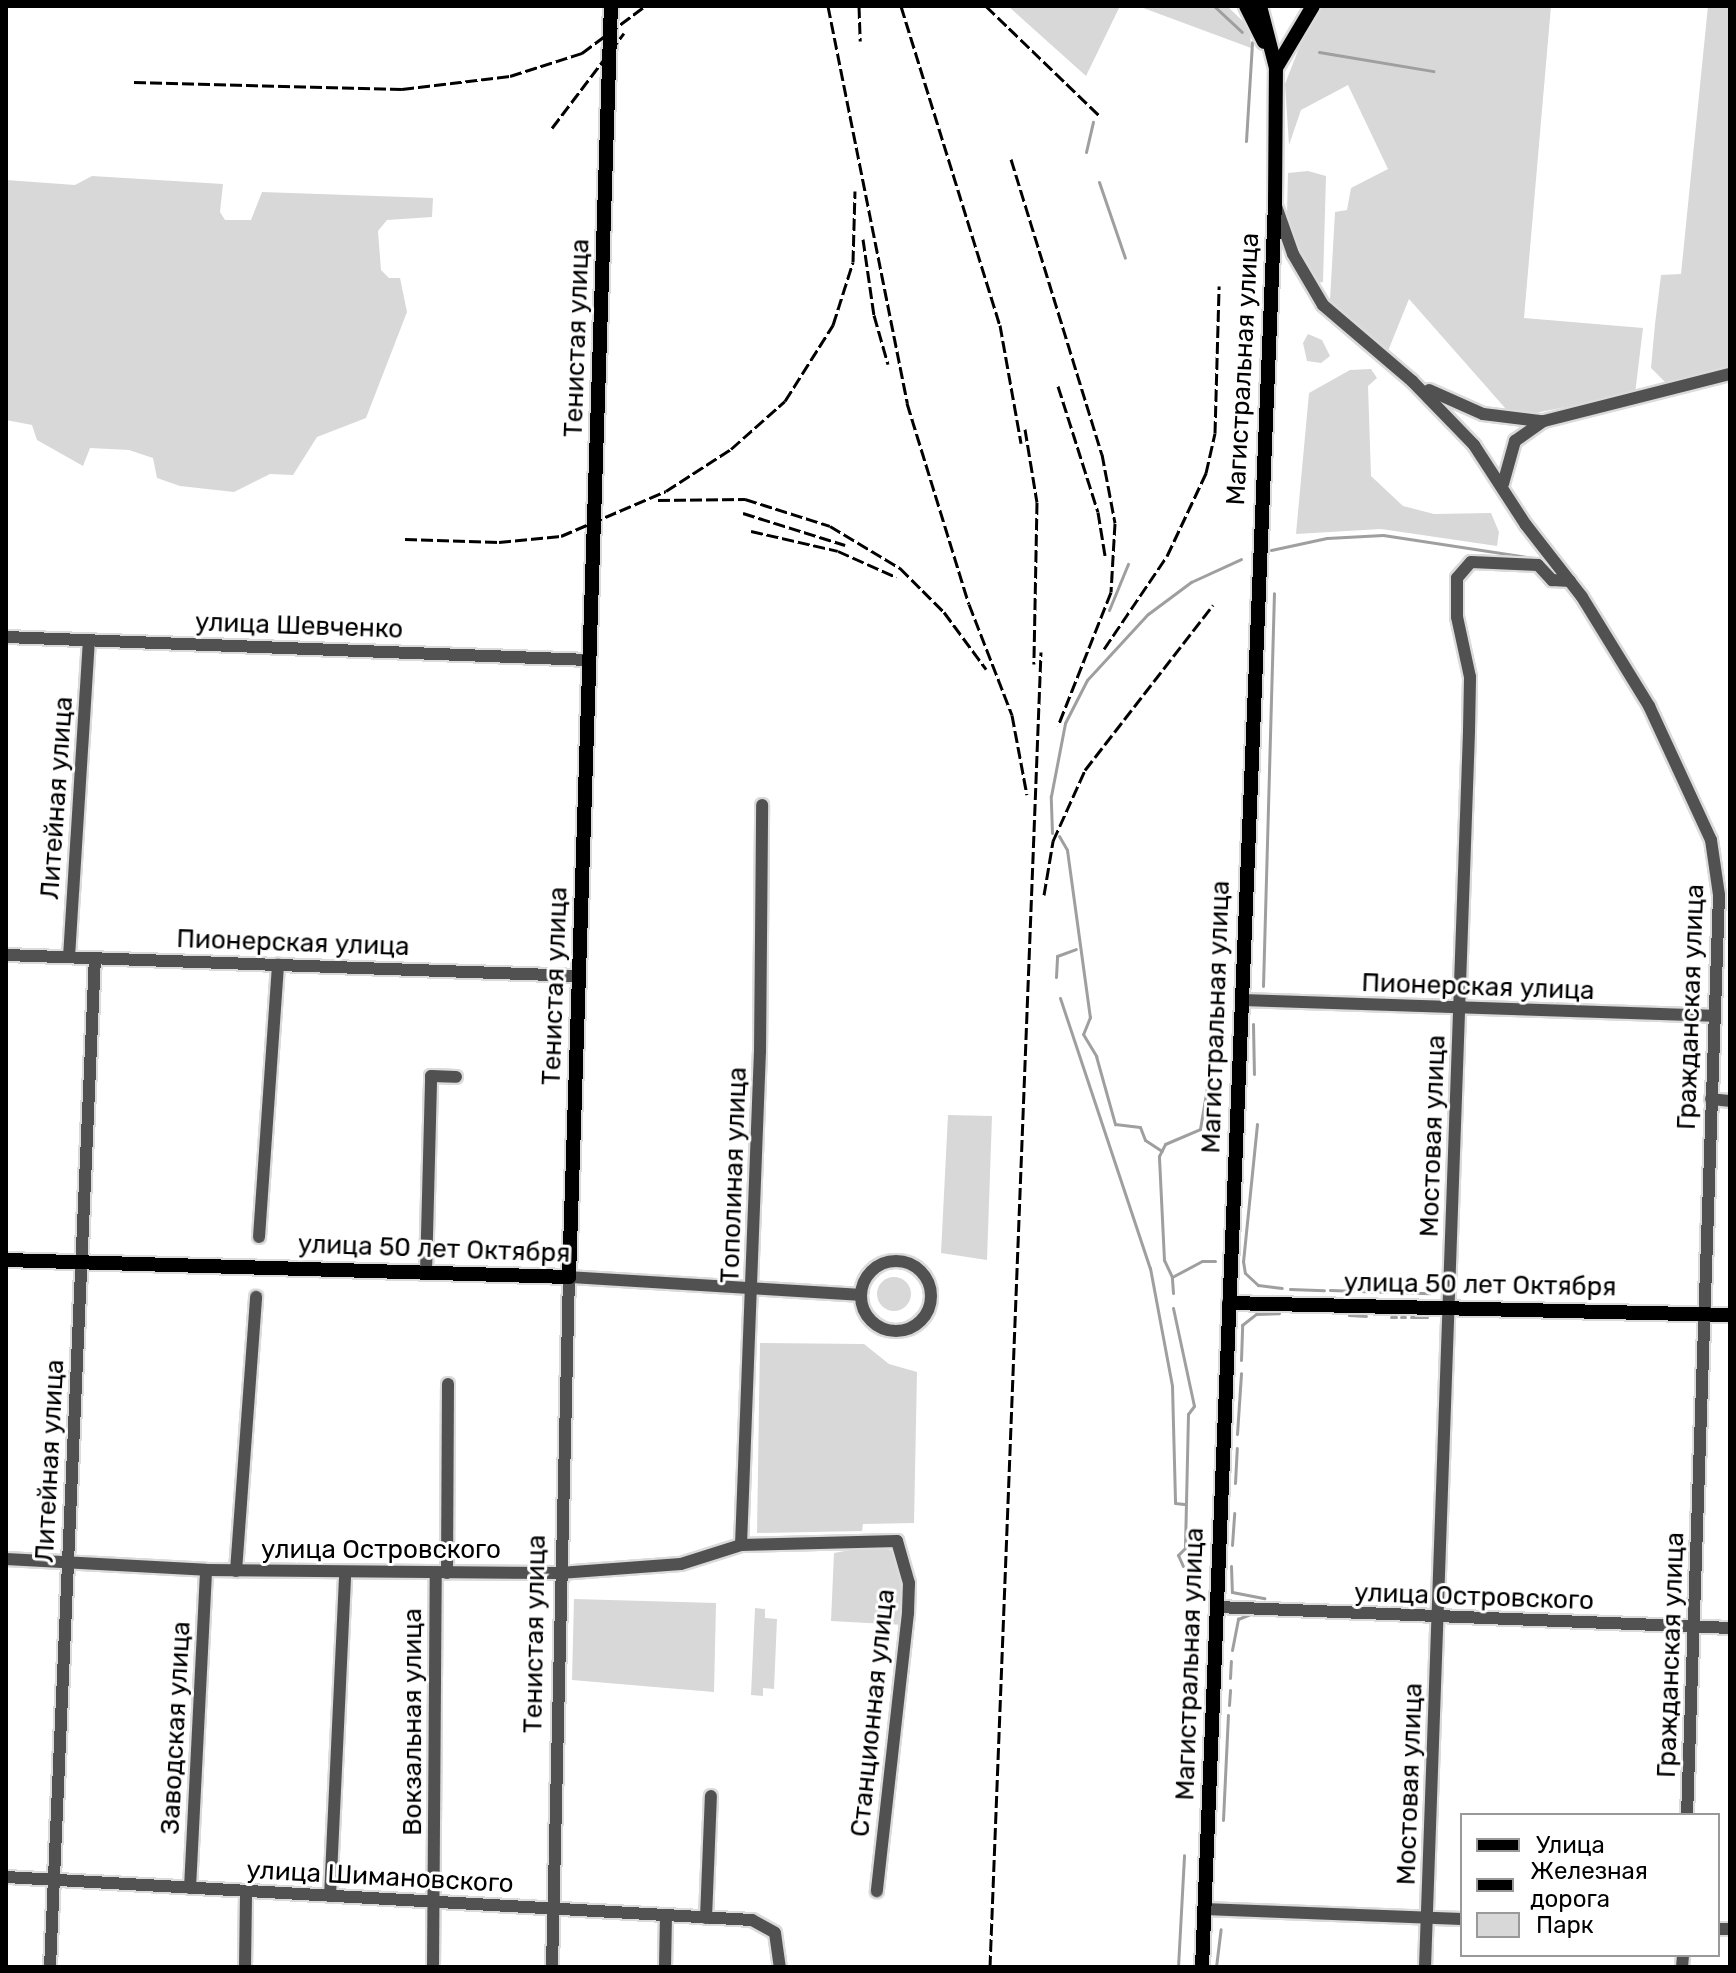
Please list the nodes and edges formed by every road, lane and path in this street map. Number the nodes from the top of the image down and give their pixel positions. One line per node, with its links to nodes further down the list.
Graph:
1 (611, 6): 15 (main road, Тенистая улица)
2 (1246, 6): 6 (main road)
3 (1260, 6): 6 (main road)
4 (1299, 6): 6 (main road)
5 (1313, 6): 6 (main road)
6 (1276, 68): 7 (main road, Магистральная улица)
7 (1275, 203): 9 (street, Гражданская улица); 22 (main road, Магистральная улица)
8 (1730, 374): 10 (street)
9 (1412, 381): 10 (street); 11 (street, Гражданская улица)
10 (1544, 421): 11 (street)
11 (1503, 484): 12 (street, Гражданская улица)
12 (1570, 581): 23 (street, Мостовая улица); 24 (street, Гражданская улица)
13 (6, 637): 14 (street, улица Шевченко)
14 (89, 642): 15 (street, улица Шевченко); 18 (street, Литейная улица)
15 (590, 660): 21 (main road, Тенистая улица)
16 (762, 805): 33 (street, Тополиная улица)
17 (6, 955): 18 (street, Пионерская улица)
18 (69, 957): 19 (street, Пионерская улица)
19 (95, 958): 20 (street, Пионерская улица); 30 (street, Литейная улица)
20 (278, 965): 21 (street, Пионерская улица); 28 (street)
21 (579, 976): 32 (main road, Тенистая улица)
22 (1241, 1000): 23 (street, Пионерская улица); 36 (main road, Магистральная улица)
23 (1459, 1008): 24 (street, Пионерская улица); 37 (street, Мостовая улица)
24 (1714, 1016): 26 (street, Гражданская улица)
25 (456, 1077): 31 (street)
26 (1711, 1099): 27 (street); 38 (street, Гражданская улица)
27 (1730, 1101)
28 (259, 1237)
29 (6, 1260): 30 (main road, улица 50 лет Октября)
30 (83, 1262): 31 (main road, улица 50 лет Октября); 44 (street, Литейная улица)
31 (426, 1273): 32 (main road, улица 50 лет Октября)
32 (569, 1277): 33 (street, улица 50 лет Октября); 49 (street, Тенистая улица)
33 (752, 1289): 34 (street, улица 50 лет Октября); 42 (street, Тополиная улица)
34 (860, 1295): 34 (street)
35 (256, 1297): 46 (street)
36 (1229, 1303): 37 (main road, улица 50 лет Октября); 50 (main road, Магистральная улица)
37 (1449, 1308): 38 (main road, улица 50 лет Октября); 51 (street, Мостовая улица)
38 (1703, 1315): 39 (main road, улица 50 лет Октября); 52 (street, Гражданская улица)
39 (1730, 1315)
40 (448, 1384): 48 (street, Вокзальная улица)
41 (897, 1541): 42 (street, улица Островского); 59 (street, Станционная улица)
42 (741, 1545): 49 (street, улица Островского)
43 (6, 1559): 44 (street, улица Островского)
44 (66, 1563): 45 (street, улица Островского); 57 (street, Литейная улица)
45 (206, 1570): 46 (street, улица Островского); 58 (street, Заводская улица)
46 (236, 1571): 47 (street, улица Островского)
47 (345, 1573): 48 (street, улица Островского); 61 (street)
48 (441, 1573): 49 (street, улица Островского); 62 (street, Вокзальная улица)
49 (560, 1573): 63 (street, Тенистая улица)
50 (1217, 1607): 51 (street, улица Островского); 64 (main road, Магистральная улица)
51 (1438, 1619): 52 (street, улица Островского); 66 (street, Мостовая улица)
52 (1693, 1626): 53 (street, улица Островского); 55 (street, Гражданская улица)
53 (1730, 1628)
54 (711, 1796): 67 (street)
55 (1687, 1813)
56 (6, 1877): 57 (street, улица Шимановского)
57 (54, 1879): 58 (street, улица Шимановского); 69 (street, Литейная улица)
58 (190, 1888): 60 (street, улица Шимановского)
59 (877, 1891)
60 (246, 1892): 61 (street, улица Шимановского); 70 (street)
61 (330, 1896): 62 (street, улица Шимановского)
62 (434, 1902): 63 (street, улица Шимановского); 71 (street, Вокзальная улица)
63 (554, 1909): 65 (street, улица Шимановского); 72 (street, Тенистая улица)
64 (1204, 1909): 66 (street); 75 (main road, Магистральная улица)
65 (666, 1915): 67 (street, улица Шимановского); 73 (street)
66 (1427, 1917): 68 (street); 76 (street, Мостовая улица)
67 (706, 1918): 74 (street, улица Шимановского)
68 (1460, 1919)
69 (50, 1967)
70 (245, 1967)
71 (433, 1967)
72 (552, 1967)
73 (665, 1967)
74 (780, 1967)
75 (1202, 1967)
76 (1425, 1967)

